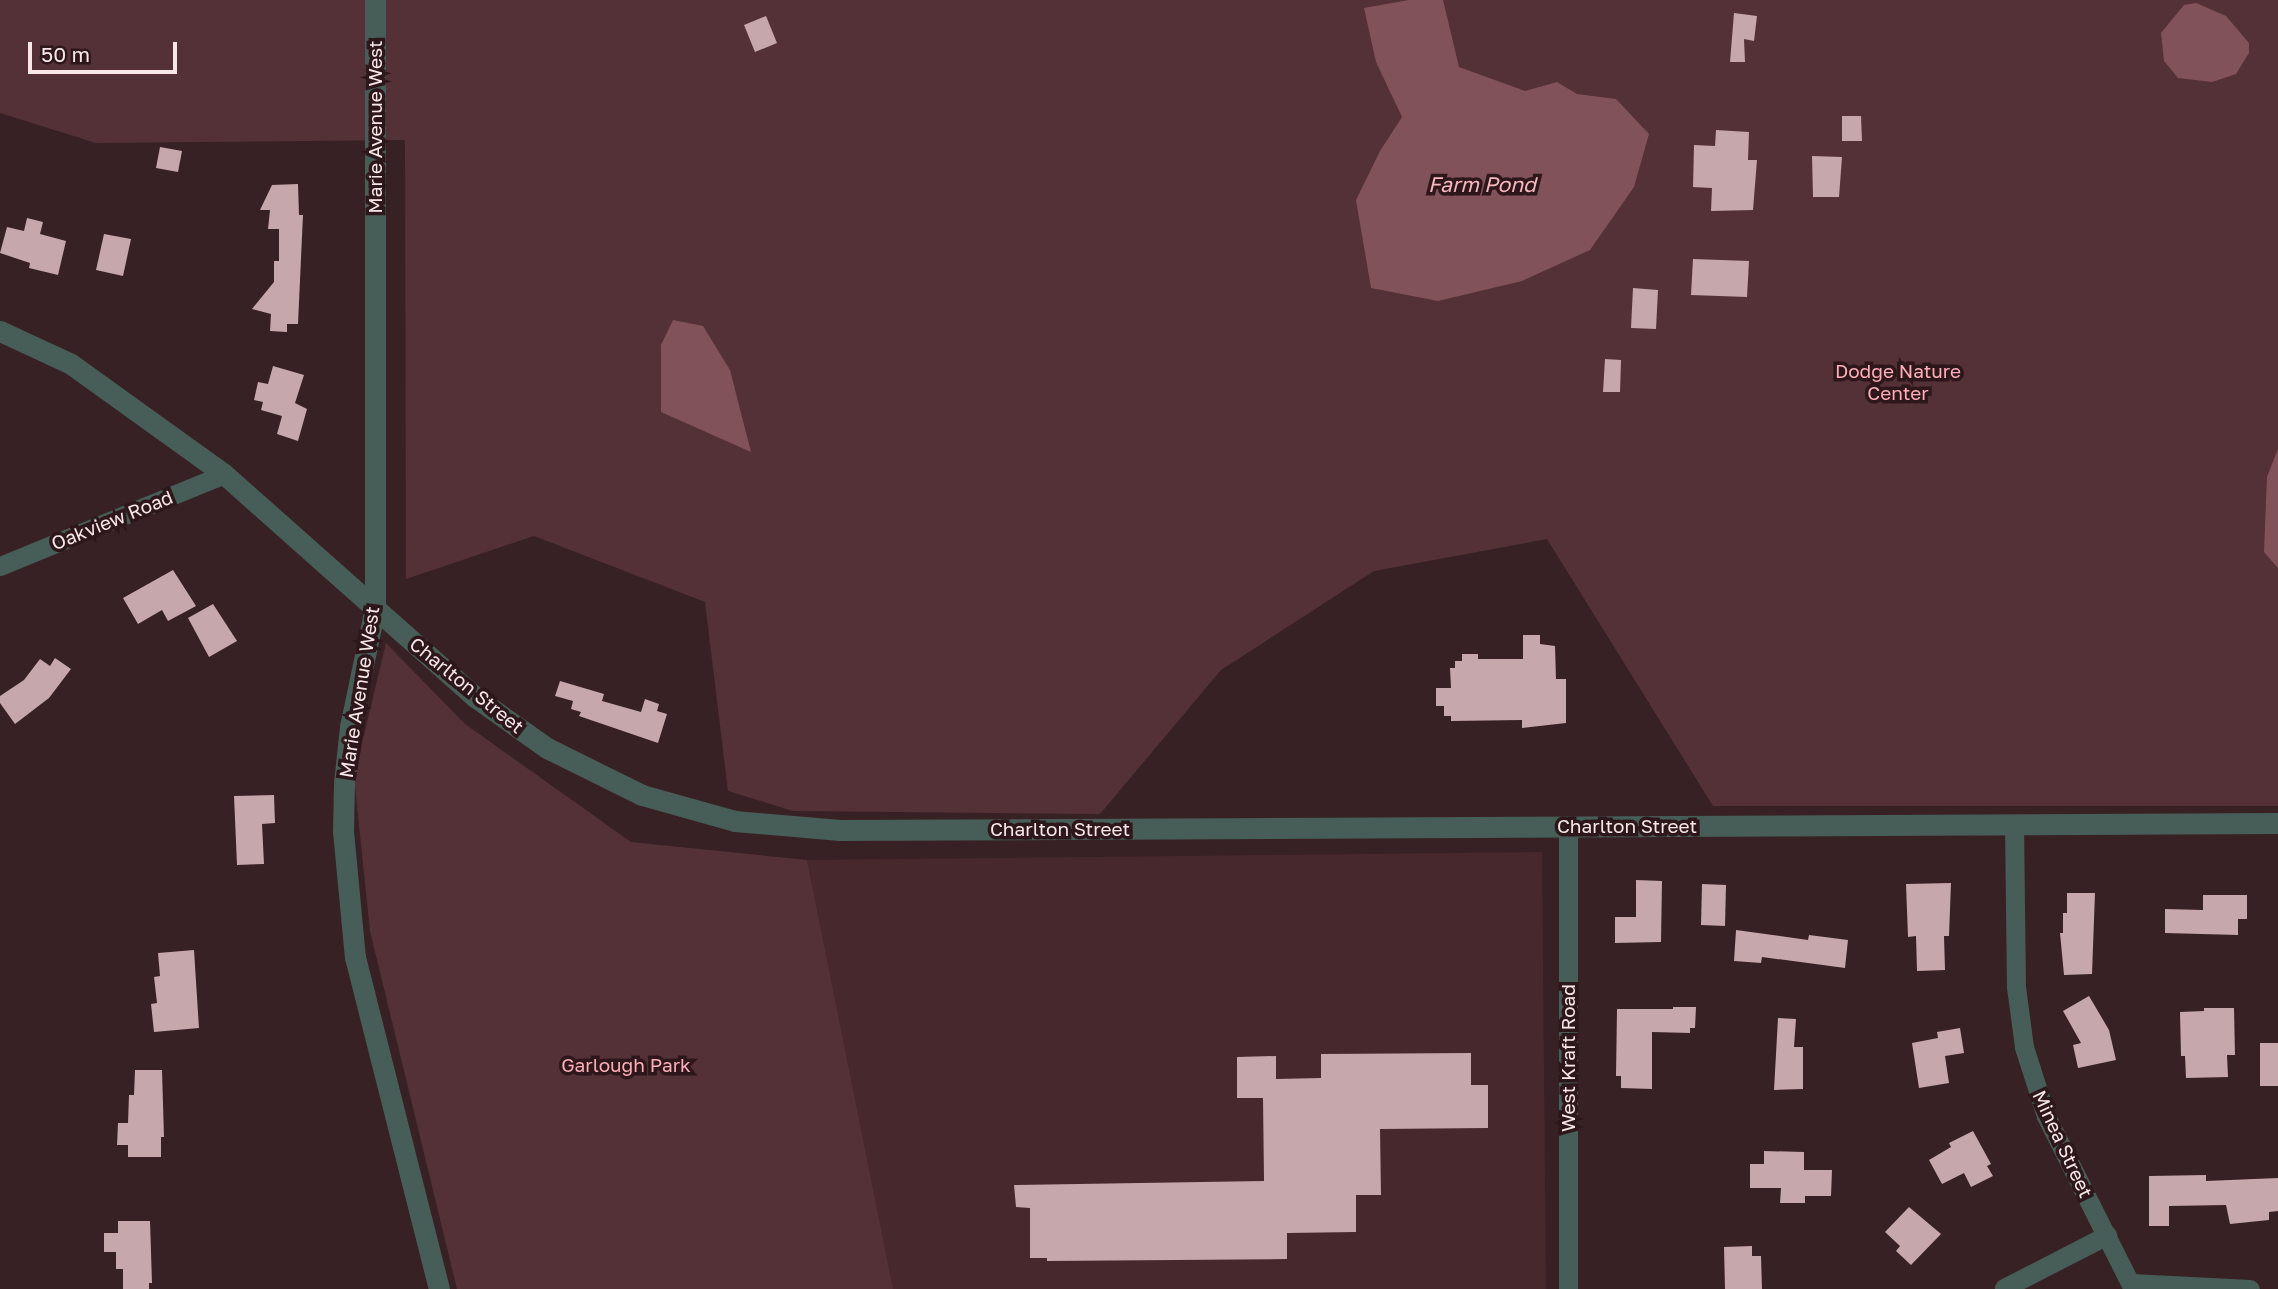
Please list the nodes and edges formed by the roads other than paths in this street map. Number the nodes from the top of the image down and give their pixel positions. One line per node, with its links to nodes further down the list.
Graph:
1 (375, 0): 5 (street, Marie Avenue West)
2 (0, 331): 3 (street, Charlton Street)
3 (225, 474): 4 (street, Oakview Road); 5 (street, Charlton Street)
4 (0, 566)
5 (375, 608): 8 (street, Charlton Street); 12 (street, Marie Avenue West)
6 (2278, 822): 7 (street, Charlton Street)
7 (2014, 824): 8 (street, Charlton Street); 9 (street, Minea Street)
8 (1568, 826): 13 (street, West Kraft Road)
9 (2107, 1235): 10 (street, Minea Street); 11 (street)
10 (2132, 1286): 14 (street)
11 (2004, 1288)
12 (439, 1289)
13 (1568, 1289)
14 (2250, 1289)

